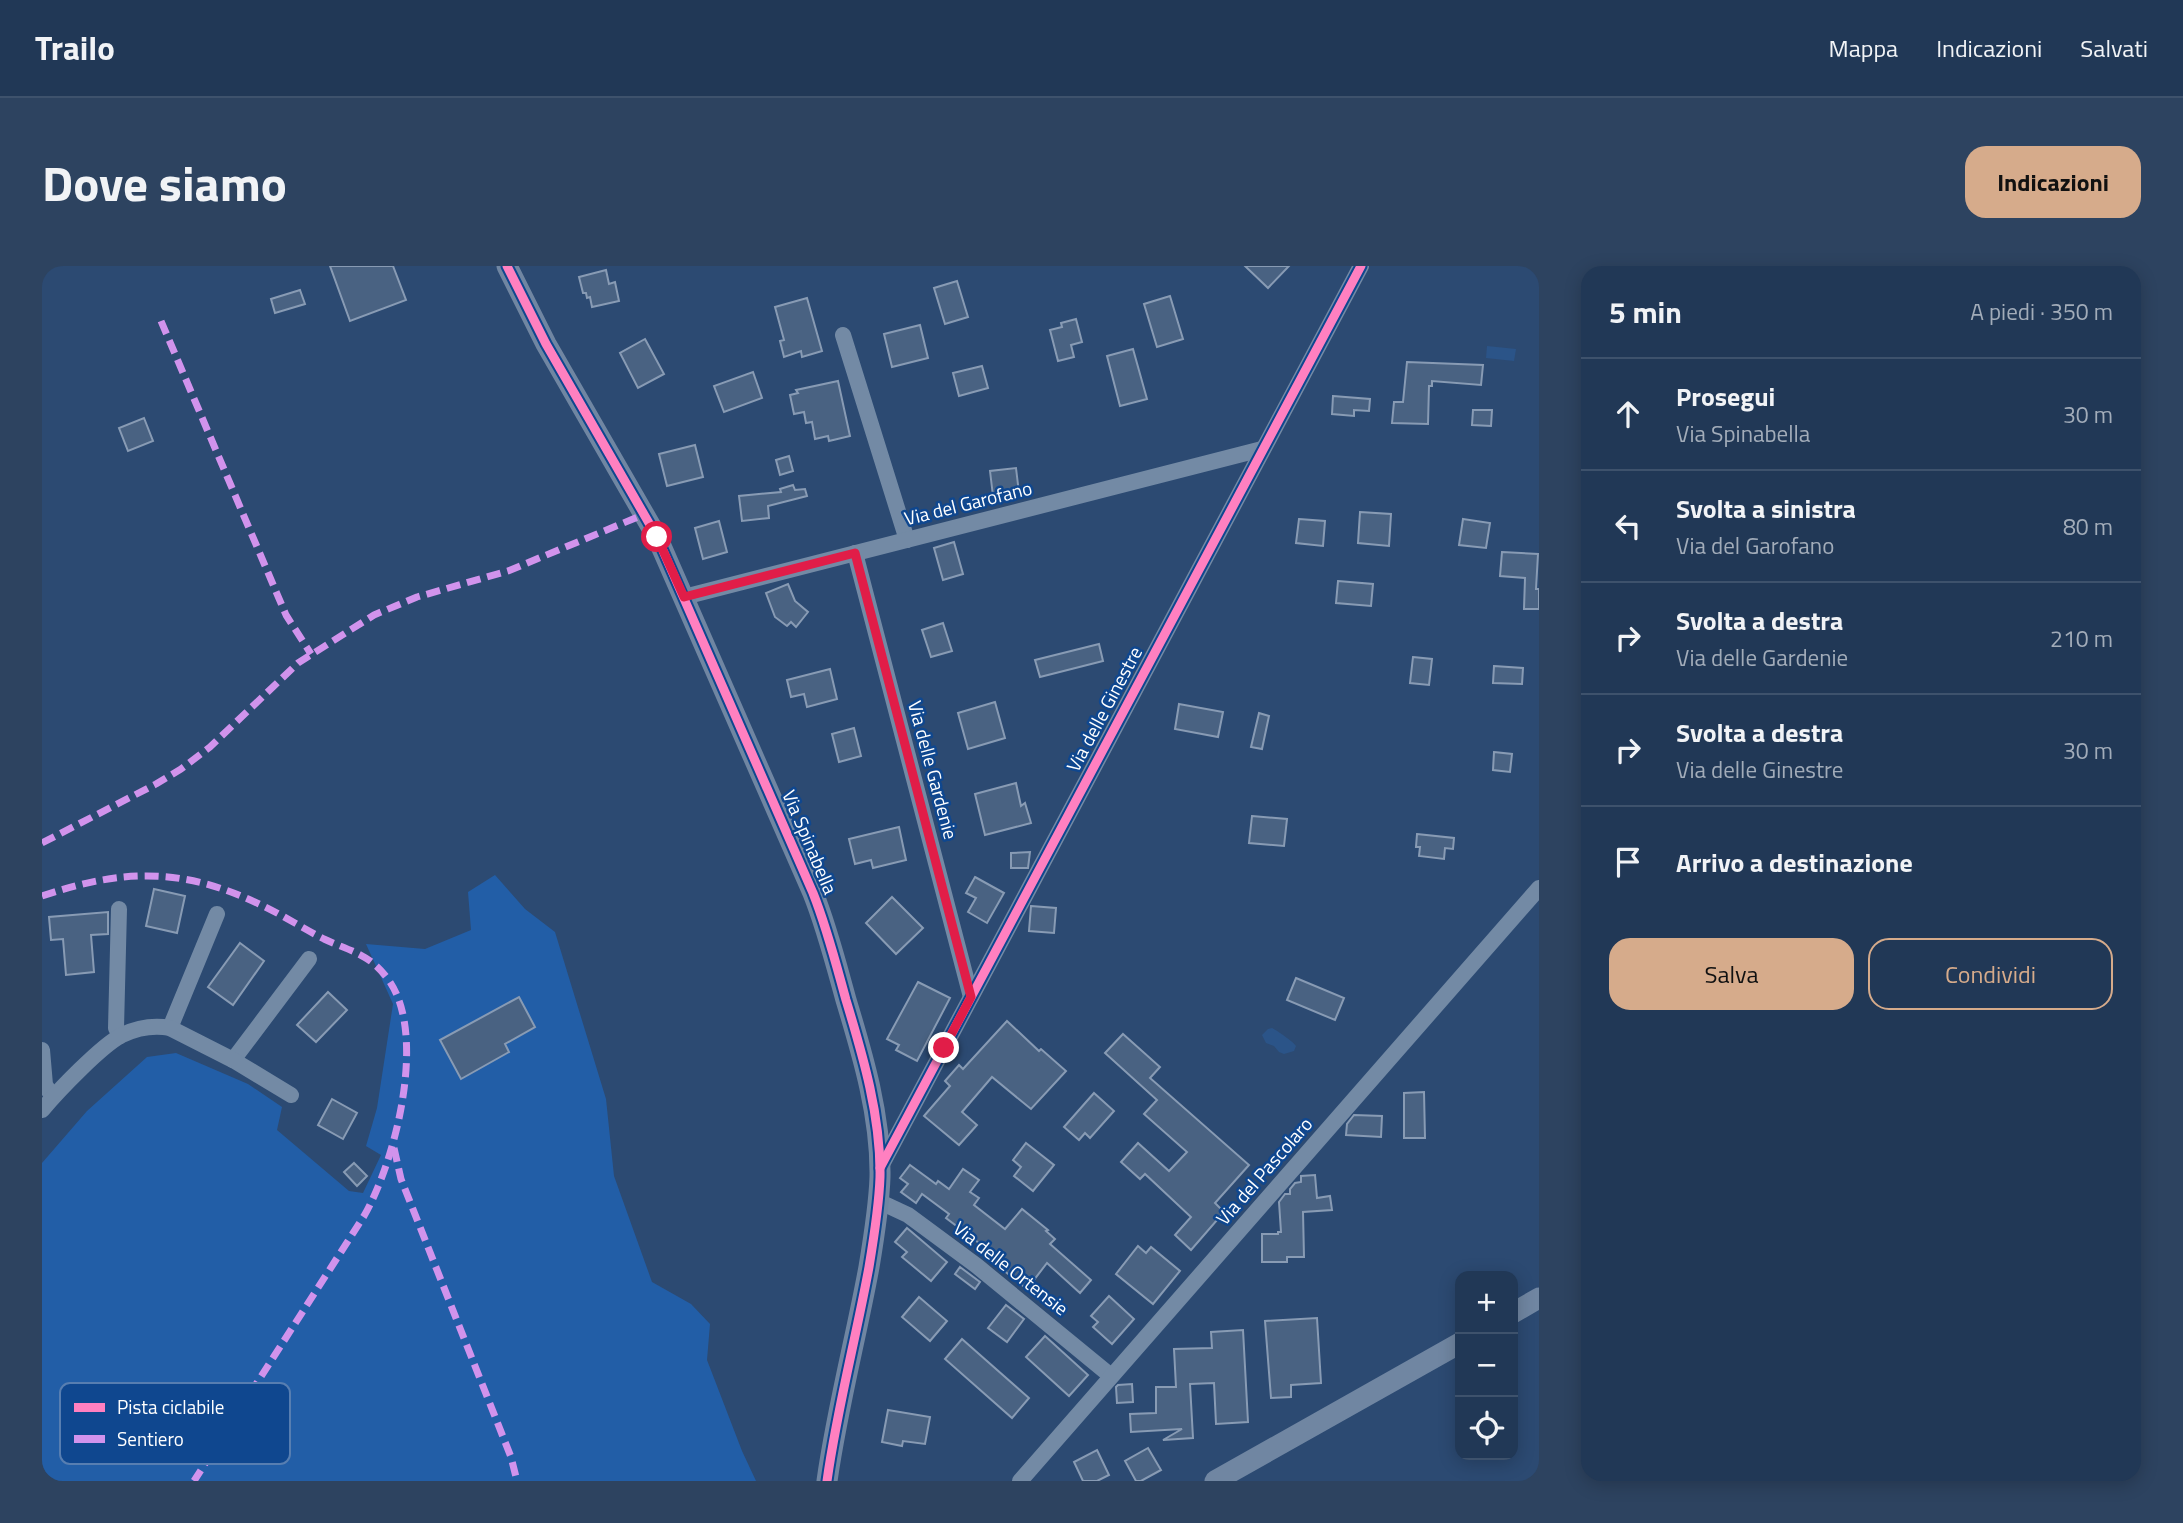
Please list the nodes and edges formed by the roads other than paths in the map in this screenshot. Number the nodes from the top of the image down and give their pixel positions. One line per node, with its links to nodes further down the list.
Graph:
1 (507, 266): 7 (street, Via Spinabella)
2 (1361, 266): 4 (street, Via delle Ginestre)
3 (843, 335): 5 (street)
4 (1262, 449): 5 (street, Via del Garofano); 12 (street, Via delle Ginestre)
5 (907, 540): 6 (street, Via del Garofano)
6 (855, 553): 7 (street, Via del Garofano); 12 (street, Via delle Gardenie)
7 (684, 597): 20 (street, Via Spinabella)
8 (1539, 888): 25 (street, Via del Pascolaro)
9 (119, 909): 14 (street)
10 (217, 914): 13 (street)
11 (309, 959): 16 (street)
12 (971, 997): 20 (street, Via delle Ginestre)
13 (170, 1028): 14 (street); 16 (street)
14 (120, 1036): 18 (street)
15 (42, 1050): 18 (street)
16 (233, 1060): 17 (street)
17 (291, 1094)
18 (53, 1097): 19 (street)
19 (42, 1110)
20 (880, 1168): 21 (street, Via Spinabella)
21 (878, 1200): 25 (street, Via delle Ortensie); 26 (street, Via Spinabella)
22 (1539, 1298): 23 (street)
23 (1518, 1310)
24 (1455, 1345): 28 (street)
25 (1111, 1376): 27 (street, Via del Pascolaro)
26 (827, 1481)
27 (1020, 1481)
28 (1215, 1481)

